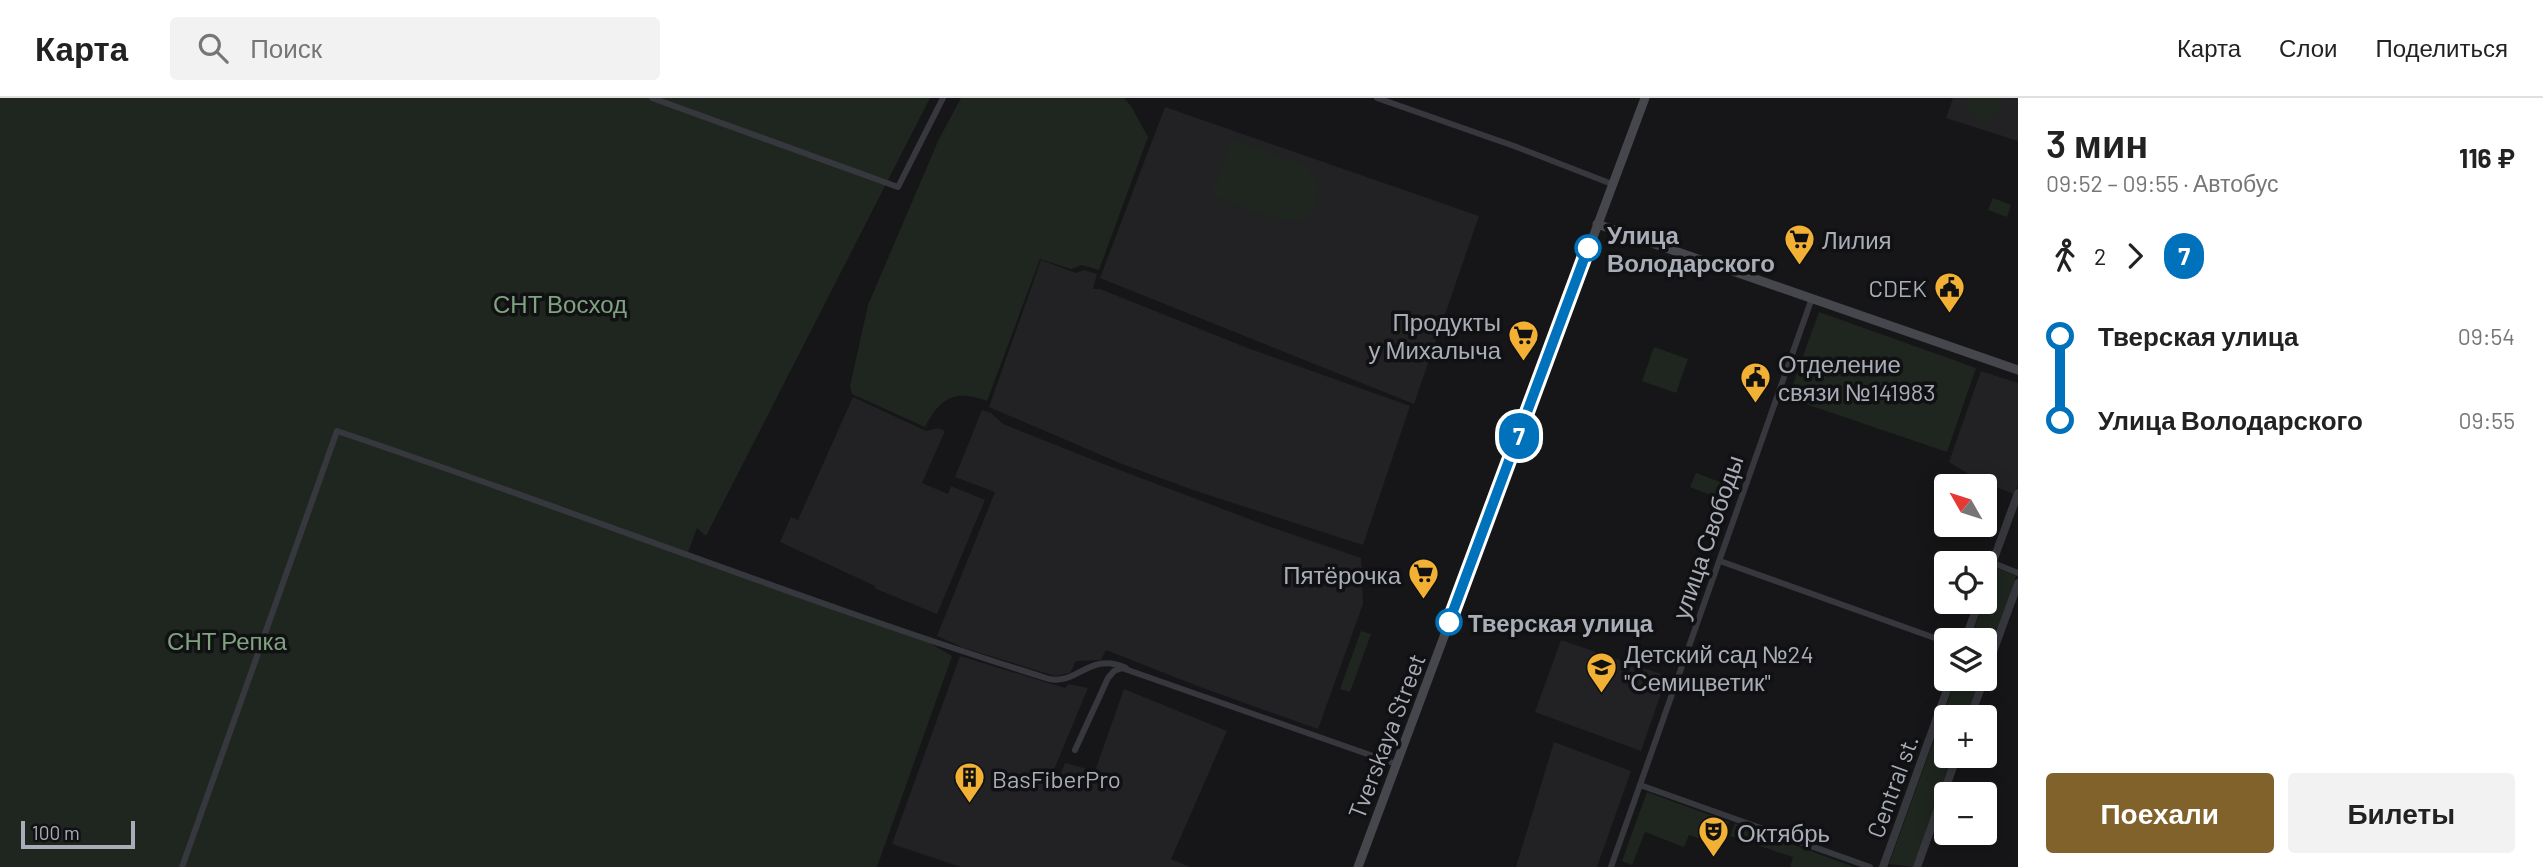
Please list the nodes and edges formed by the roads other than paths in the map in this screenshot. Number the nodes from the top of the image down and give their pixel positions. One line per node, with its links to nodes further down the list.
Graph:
1 (652, 98): 2 (street)
2 (943, 98)
3 (1377, 98): 5 (street)
4 (1645, 98): 5 (main road, Tverskaya Street)
5 (1612, 184): 6 (main road, Tverskaya Street)
6 (1597, 224): 7 (main road); 21 (main road, Tverskaya Street)
7 (1812, 298): 8 (main road); 12 (street, улица Свободы)
8 (2018, 370)
9 (2018, 493): 10 (street)
10 (2016, 506): 11 (street)
11 (1997, 554)
12 (1720, 561): 16 (street); 23 (street, улица Свободы)
13 (1997, 565): 14 (street)
14 (2018, 573)
15 (2018, 583): 17 (street)
16 (1934, 638)
17 (1997, 642)
18 (1126, 668): 20 (street); 21 (street); 24 (street)
19 (1947, 691): 28 (street, Central st.)
20 (1075, 750)
21 (1396, 764): 25 (main road, Tverskaya Street)
22 (1953, 768): 29 (street, Central st.)
23 (1640, 785): 26 (street, улица Свободы); 27 (street)
24 (182, 867)
25 (1358, 867)
26 (1611, 867)
27 (1870, 867)
28 (1883, 867)
29 (1917, 867)

